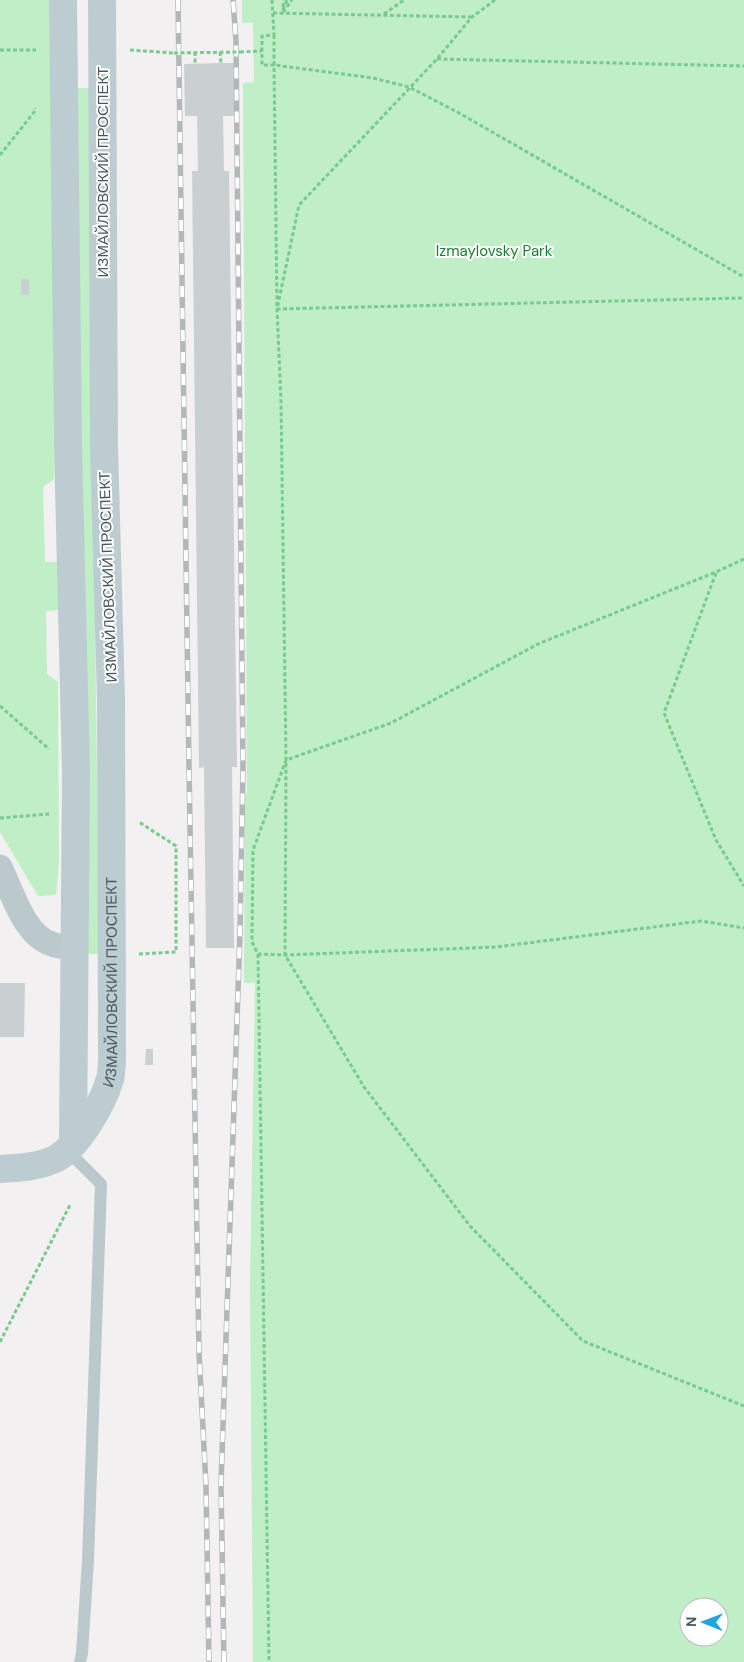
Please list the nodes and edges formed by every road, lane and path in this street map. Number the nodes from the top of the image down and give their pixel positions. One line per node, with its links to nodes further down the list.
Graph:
1 (63, 0): 41 (street, ИЗМАЙЛОВСКИЙ ПРОСПЕКТ)
2 (102, 0): 45 (street, ИЗМАЙЛОВСКИЙ ПРОСПЕКТ)
3 (272, 0): 8 (path)
4 (286, 0): 9 (path)
5 (292, 0): 9 (path)
6 (404, 0): 10 (path)
7 (495, 0): 11 (path)
8 (273, 12): 9 (path); 12 (path)
9 (282, 13): 10 (path)
10 (384, 14): 11 (path)
11 (472, 17): 19 (path)
12 (274, 35): 15 (path); 22 (path)
13 (0, 50): 18 (path)
14 (127, 50): 16 (path, bridge)
15 (262, 51): 17 (path, bridge); 22 (path)
16 (194, 52): 17 (path, bridge); 21 (path)
17 (220, 52): 20 (path)
18 (36, 59)
19 (437, 59): 23 (path); 24 (path)
20 (221, 63)
21 (195, 64)
22 (274, 65): 24 (path); 29 (path)
23 (744, 66)
24 (409, 86): 27 (path); 29 (path)
25 (36, 102): 26 (path)
26 (0, 154)
27 (744, 277)
28 (744, 298): 29 (path)
29 (277, 310): 34 (path)
30 (744, 559): 31 (path)
31 (716, 572): 34 (path); 39 (path)
32 (0, 706): 33 (path)
33 (54, 754)
34 (286, 760): 43 (path); 44 (path)
35 (54, 814): 36 (path)
36 (0, 818)
37 (140, 822): 42 (path)
38 (0, 867): 41 (street)
39 (744, 886)
40 (744, 928): 44 (path)
41 (75, 948): 45 (street, ИЗМАЙЛОВСКИЙ ПРОСПЕКТ)
42 (139, 954)
43 (258, 954): 44 (path); 51 (path)
44 (285, 955): 49 (path)
45 (70, 1146): 46 (street); 50 (lane)
46 (0, 1169)
47 (70, 1205): 48 (path)
48 (0, 1342)
49 (744, 1406)
50 (80, 1662)
51 (269, 1662)

